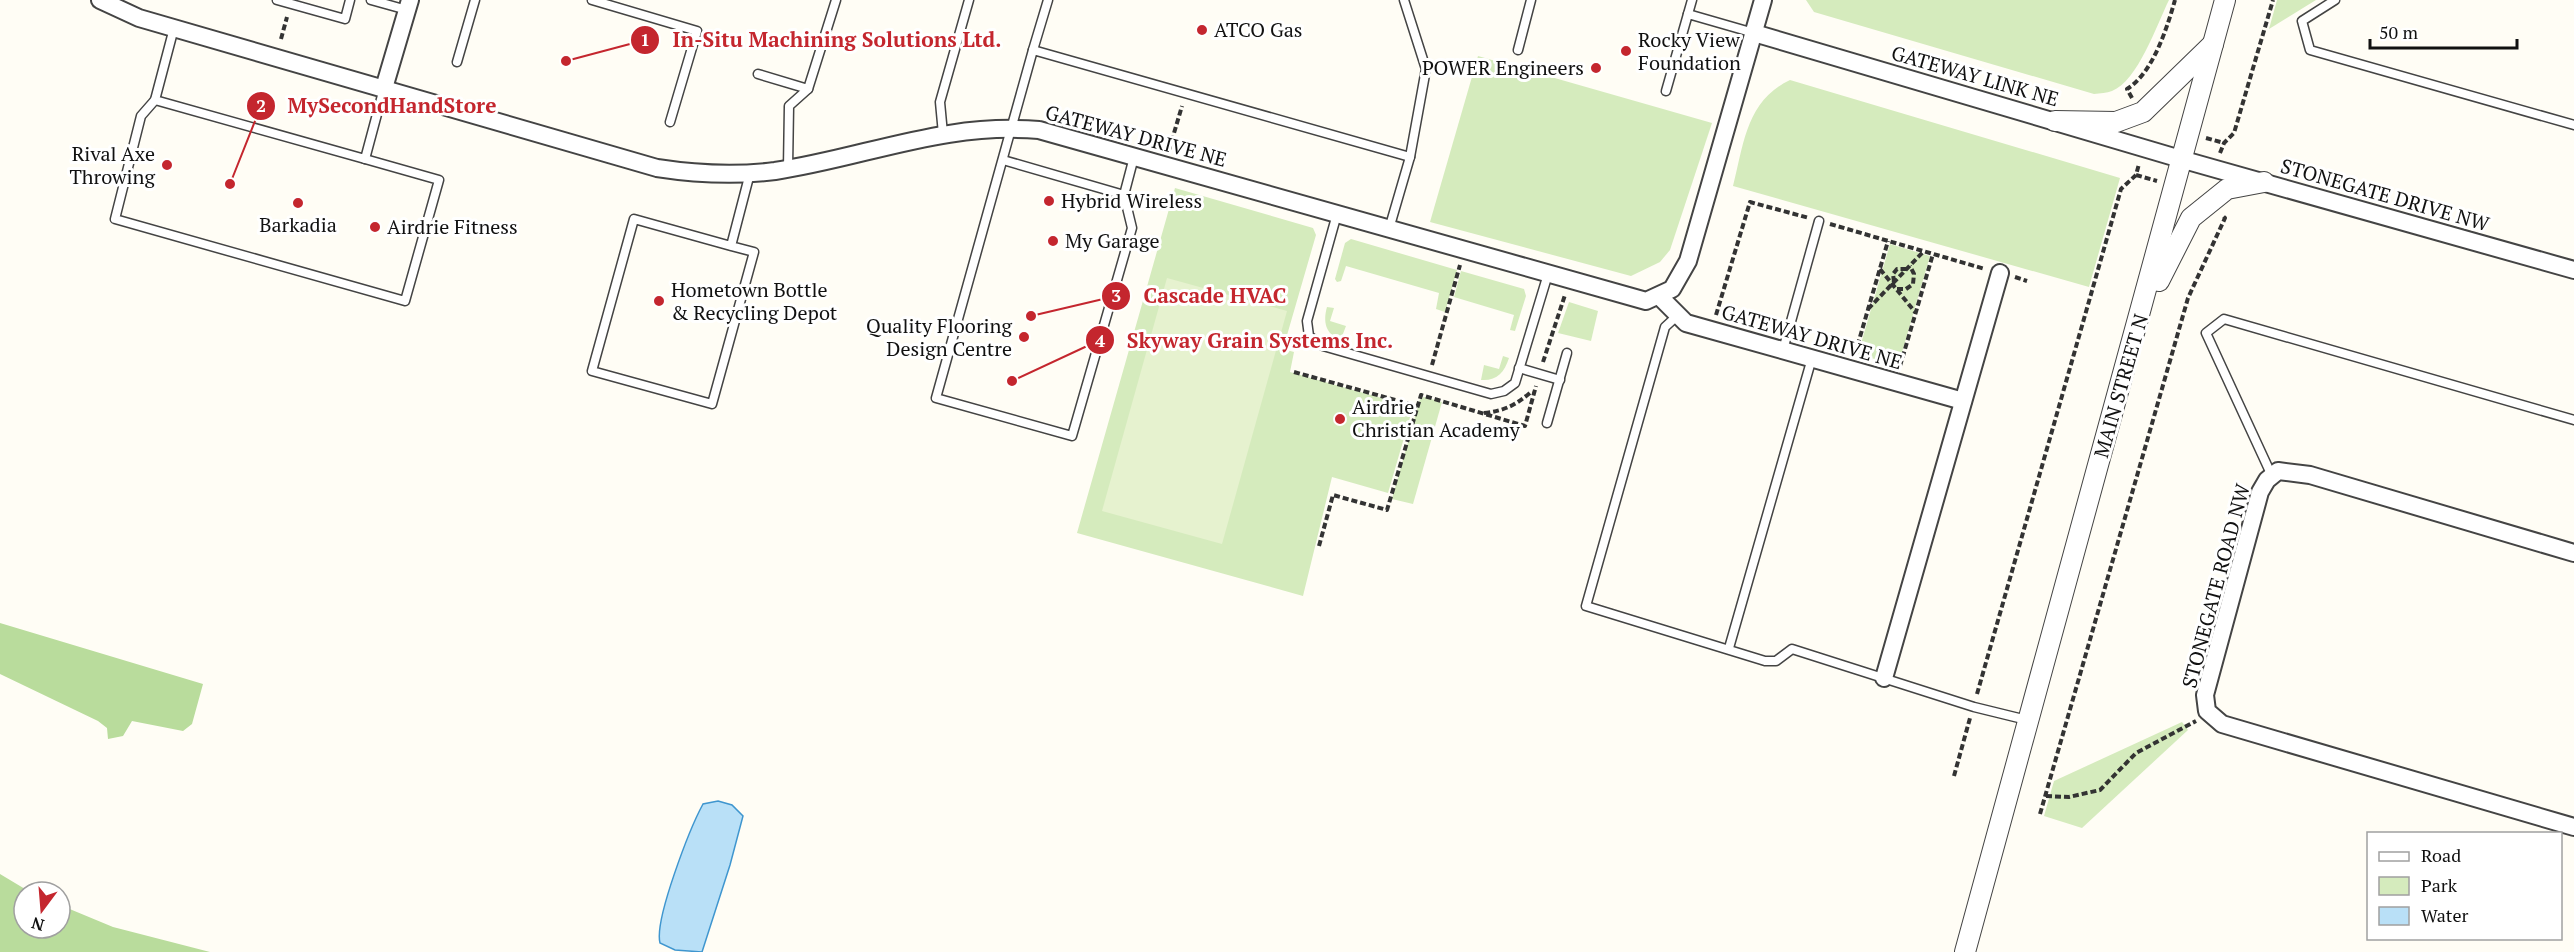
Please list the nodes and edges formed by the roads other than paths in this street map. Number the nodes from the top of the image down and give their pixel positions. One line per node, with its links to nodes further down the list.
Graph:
1 (101, 0): 18 (street, GATEWAY DRIVE NE)
2 (277, 0): 3 (lane)
3 (350, 0)
4 (371, 0): 16 (lane)
5 (475, 0): 23 (lane)
6 (592, 0): 30 (lane)
7 (836, 0): 26 (lane)
8 (969, 0): 33 (lane)
9 (1047, 0): 21 (lane)
10 (1404, 0): 35 (lane)
11 (1531, 0): 22 (lane)
12 (1692, 0): 17 (lane)
13 (1763, 0): 19 (street)
14 (2225, 0): 20 (street, MAIN STREET N)
15 (2335, 0): 31 (lane)
16 (408, 5): 25 (street)
17 (1688, 14): 19 (lane); 27 (lane)
18 (174, 28): 25 (street, GATEWAY DRIVE NE); 28 (lane)
19 (1754, 33): 29 (street, GATEWAY LINK NE); 50 (street)
20 (2213, 44): 29 (street); 38 (street, MAIN STREET N)
21 (1033, 50): 32 (lane); 35 (lane)
22 (1518, 50)
23 (457, 62)
24 (758, 74): 26 (lane)
25 (384, 88): 36 (lane); 40 (street, GATEWAY DRIVE NE)
26 (808, 89): 39 (lane)
27 (1666, 91)
28 (155, 100): 36 (lane); 36 (lane)
29 (2055, 121): 38 (street, GATEWAY LINK NE)
30 (670, 122)
31 (2574, 124)
32 (1011, 128): 33 (street, GATEWAY DRIVE NE); 34 (street, GATEWAY DRIVE NE); 37 (lane)
33 (943, 134): 39 (street, GATEWAY DRIVE NE)
34 (1134, 157): 42 (lane); 43 (street, GATEWAY DRIVE NE)
35 (1410, 157): 45 (lane)
36 (364, 159)
37 (1003, 160): 42 (lane); 42 (lane)
38 (2184, 160): 41 (street, STONEGATE DRIVE NW); 52 (street, MAIN STREET N)
39 (788, 168): 40 (street, GATEWAY DRIVE NE)
40 (750, 173): 46 (lane)
41 (2264, 182): 47 (street, STONEGATE DRIVE NW); 52 (street)
42 (1124, 195)
43 (1337, 214): 45 (street, GATEWAY DRIVE NE); 56 (lane)
44 (1819, 221): 53 (lane)
45 (1389, 229): 49 (street, GATEWAY DRIVE NE)
46 (731, 246): 46 (lane)
47 (2574, 270)
48 (2000, 273): 58 (street)
49 (1548, 274): 50 (street, GATEWAY DRIVE NE); 56 (lane)
50 (1660, 297): 51 (street, GATEWAY DRIVE NE)
51 (1678, 315): 53 (street, GATEWAY DRIVE NE); 63 (lane)
52 (2139, 321): 65 (street, MAIN STREET N)
53 (1783, 350): 55 (street, GATEWAY DRIVE NE)
54 (1567, 353): 57 (lane)
55 (1812, 358): 58 (street, GATEWAY DRIVE NE); 63 (lane)
56 (1519, 368): 57 (lane)
57 (1560, 380): 60 (lane)
58 (1963, 401): 64 (street)
59 (2574, 420): 61 (lane)
60 (1548, 423)
61 (2272, 476): 62 (street, STONEGATE ROAD NW); 66 (street, STONEGATE ROAD NW)
62 (2574, 553)
63 (1729, 648): 64 (lane)
64 (1884, 678): 65 (lane)
65 (2027, 720): 67 (street, MAIN STREET N)
66 (2574, 827)
67 (1965, 952)

